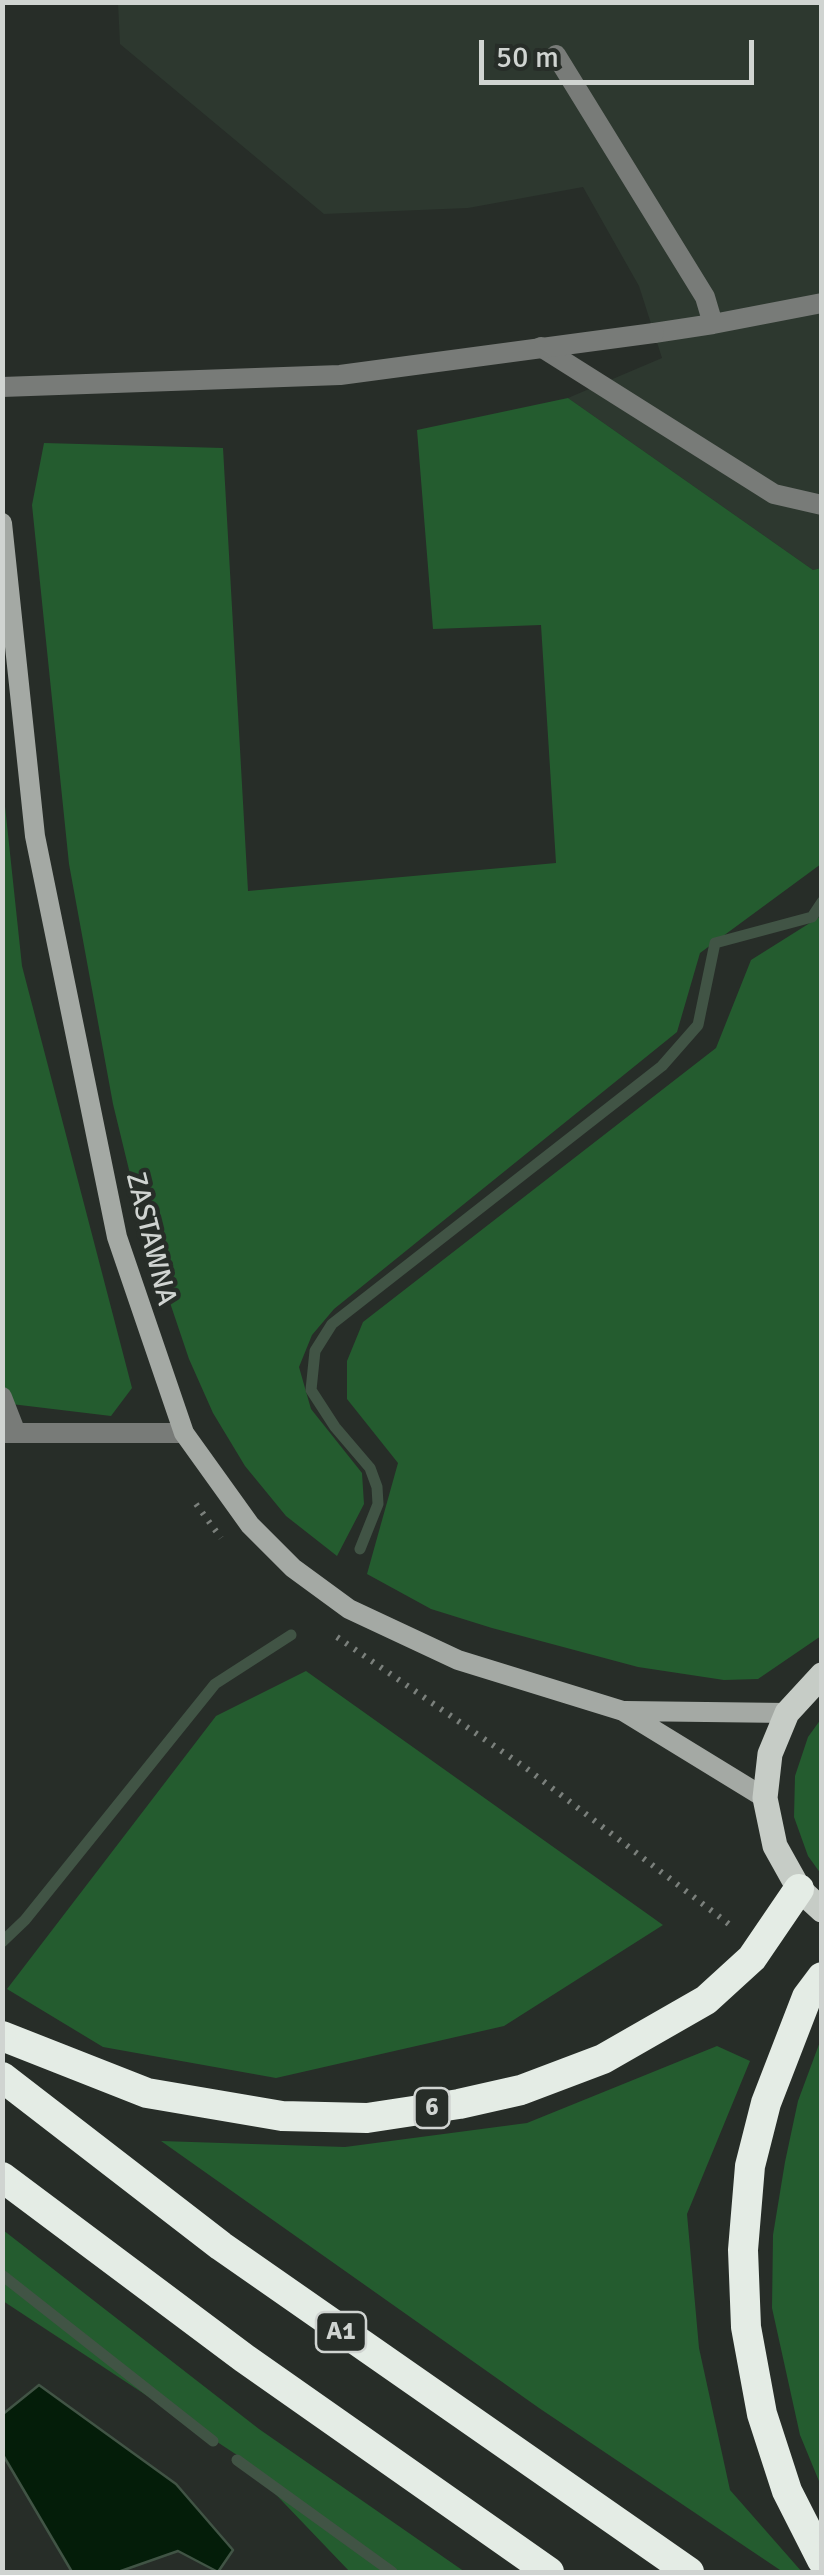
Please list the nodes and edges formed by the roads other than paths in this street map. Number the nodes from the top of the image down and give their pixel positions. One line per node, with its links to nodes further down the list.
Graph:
1 (556, 55): 3 (street)
2 (822, 303): 3 (street)
3 (713, 324): 4 (street)
4 (542, 347): 5 (street); 6 (street)
5 (2, 386)
6 (822, 505)
7 (2, 523): 10 (main road, ZASTAWNA)
8 (2, 1398): 9 (street)
9 (9, 1433): 10 (street)
10 (184, 1433): 12 (main road, ZASTAWNA)
11 (822, 1675): 13 (main road, 6)
12 (623, 1711): 13 (main road, ZASTAWNA); 14 (main road, ZASTAWNA)
13 (787, 1713): 14 (main road, 6)
14 (765, 1798): 15 (main road, 6)
15 (810, 1900): 17 (highway, 6)
16 (822, 1977): 20 (highway)
17 (2, 2036)
18 (2, 2076): 22 (highway, A1)
19 (2, 2178): 21 (highway)
20 (822, 2560)
21 (549, 2572)
22 (689, 2572)

